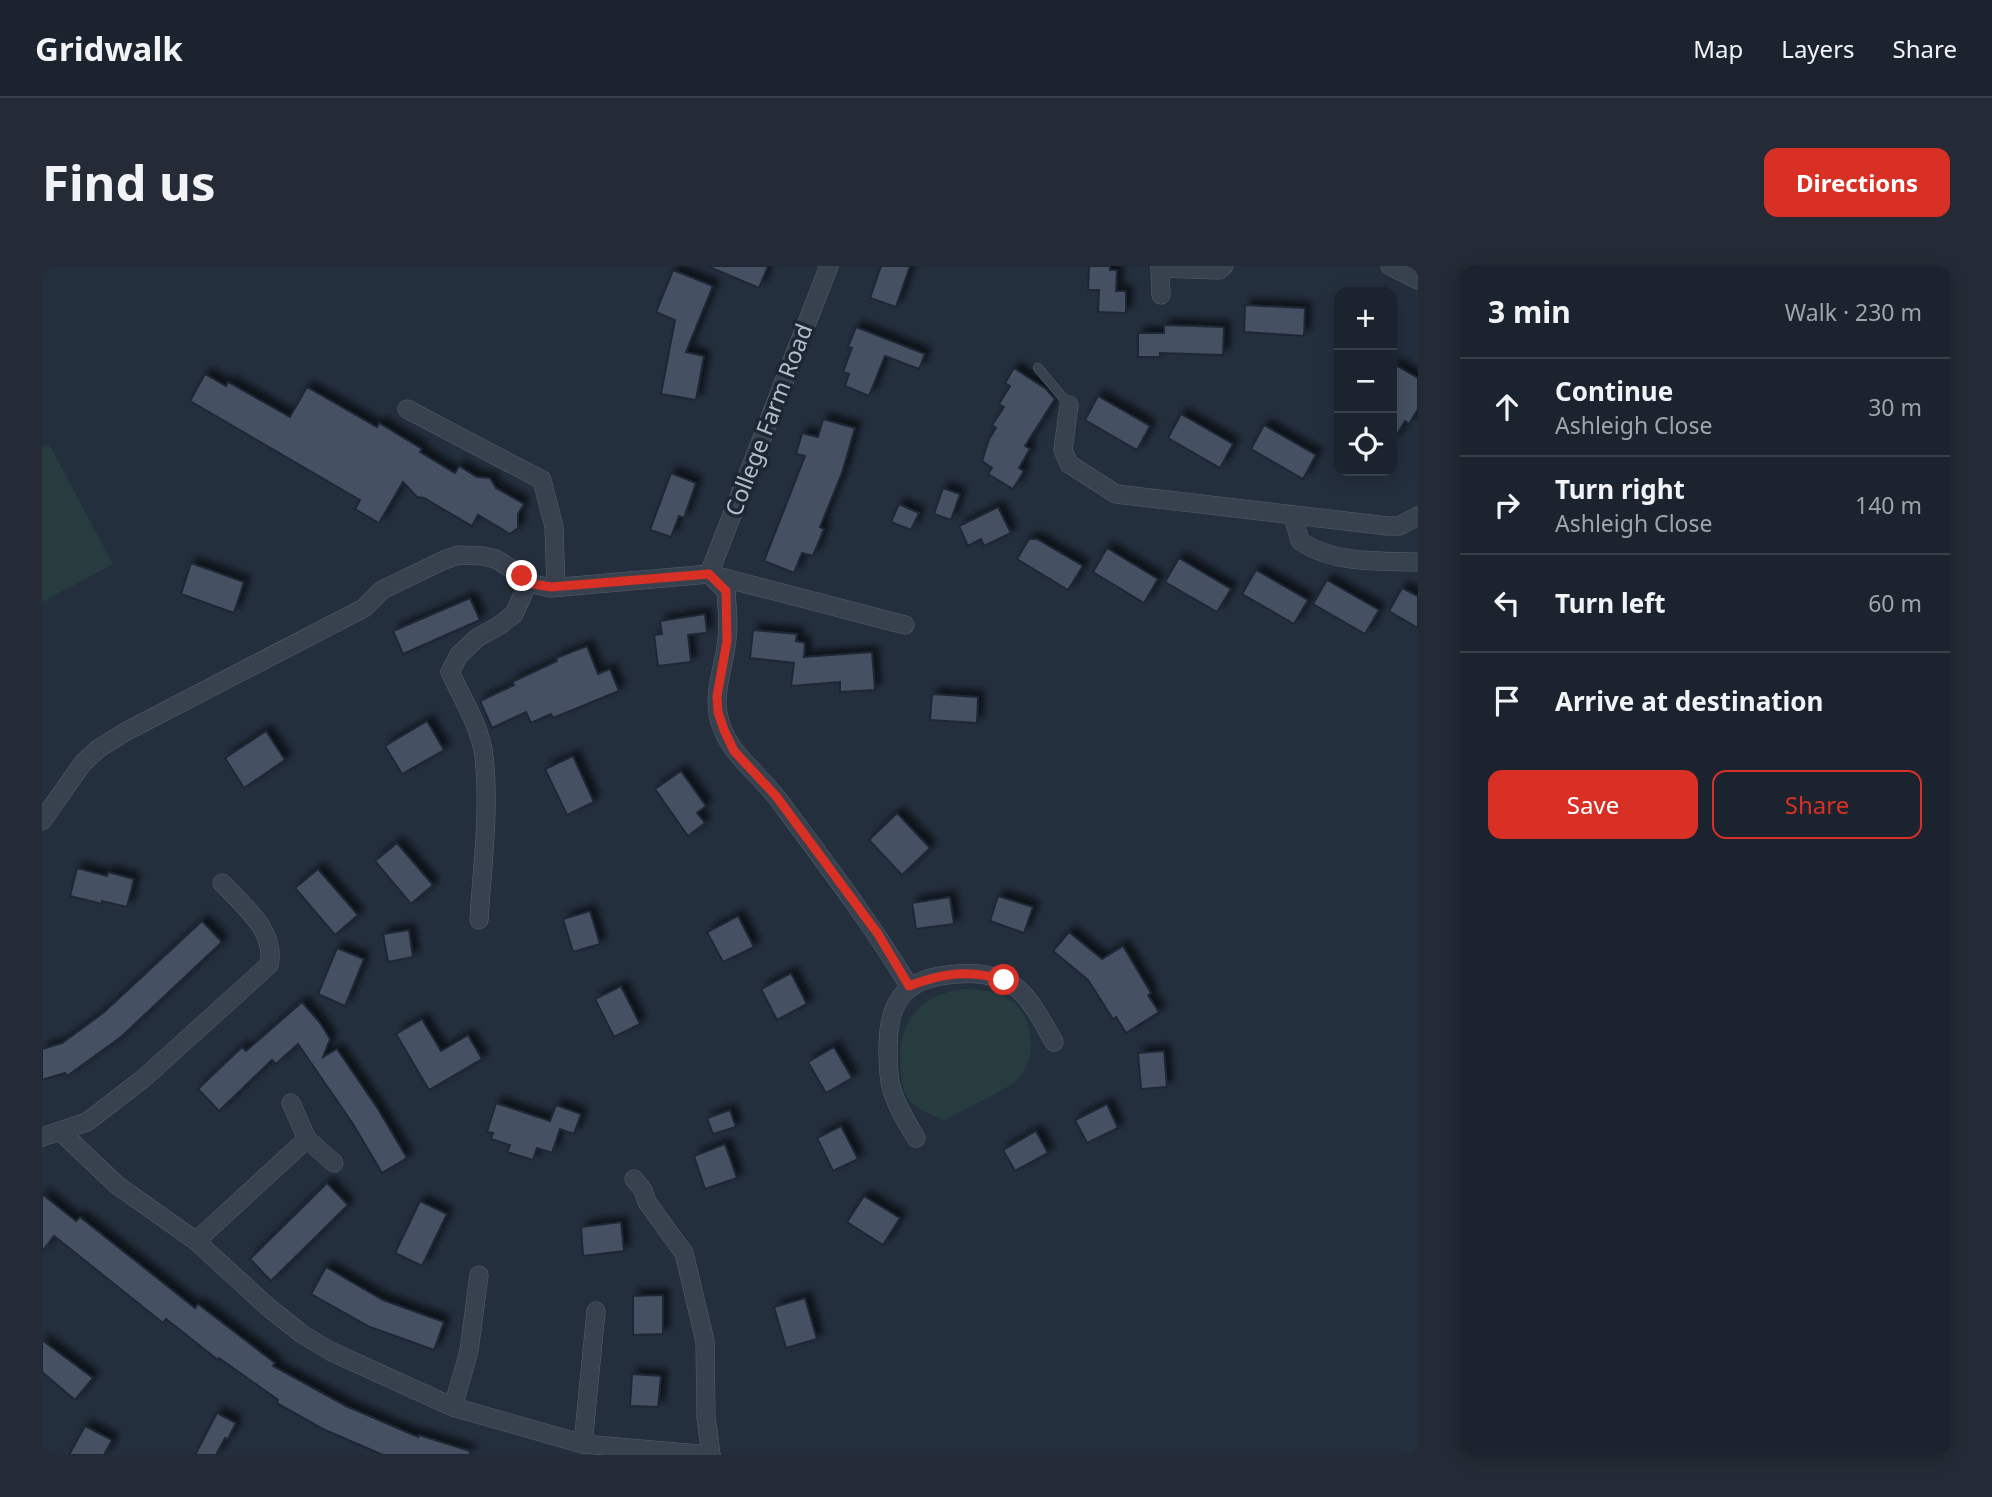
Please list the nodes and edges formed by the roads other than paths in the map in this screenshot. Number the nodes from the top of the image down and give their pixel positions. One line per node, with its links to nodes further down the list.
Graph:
1 (829, 266): 13 (street, College Farm Road)
2 (1224, 266): 4 (street)
3 (1390, 266): 5 (street)
4 (1160, 267): 6 (street)
5 (1418, 280)
6 (1161, 295)
7 (1038, 368): 8 (lane)
8 (1069, 405): 10 (street)
9 (407, 409): 15 (street)
10 (1293, 516): 11 (street); 12 (street)
11 (1418, 516)
12 (1418, 562)
13 (709, 574): 15 (street); 16 (street); 20 (street)
14 (528, 583): 15 (street); 17 (street); 19 (street)
15 (556, 587)
16 (905, 625)
17 (42, 821)
18 (222, 883): 23 (street)
19 (478, 920)
20 (909, 986): 21 (street); 25 (street)
21 (1054, 1042)
22 (291, 1103): 26 (street)
23 (60, 1131): 24 (street); 29 (street)
24 (42, 1136)
25 (916, 1138)
26 (307, 1139): 27 (street); 29 (street)
27 (334, 1163)
28 (634, 1179): 34 (street)
29 (196, 1241): 32 (street)
30 (479, 1275): 32 (street)
31 (596, 1311): 33 (street)
32 (453, 1407): 33 (street)
33 (583, 1444): 34 (street)
34 (711, 1455)

